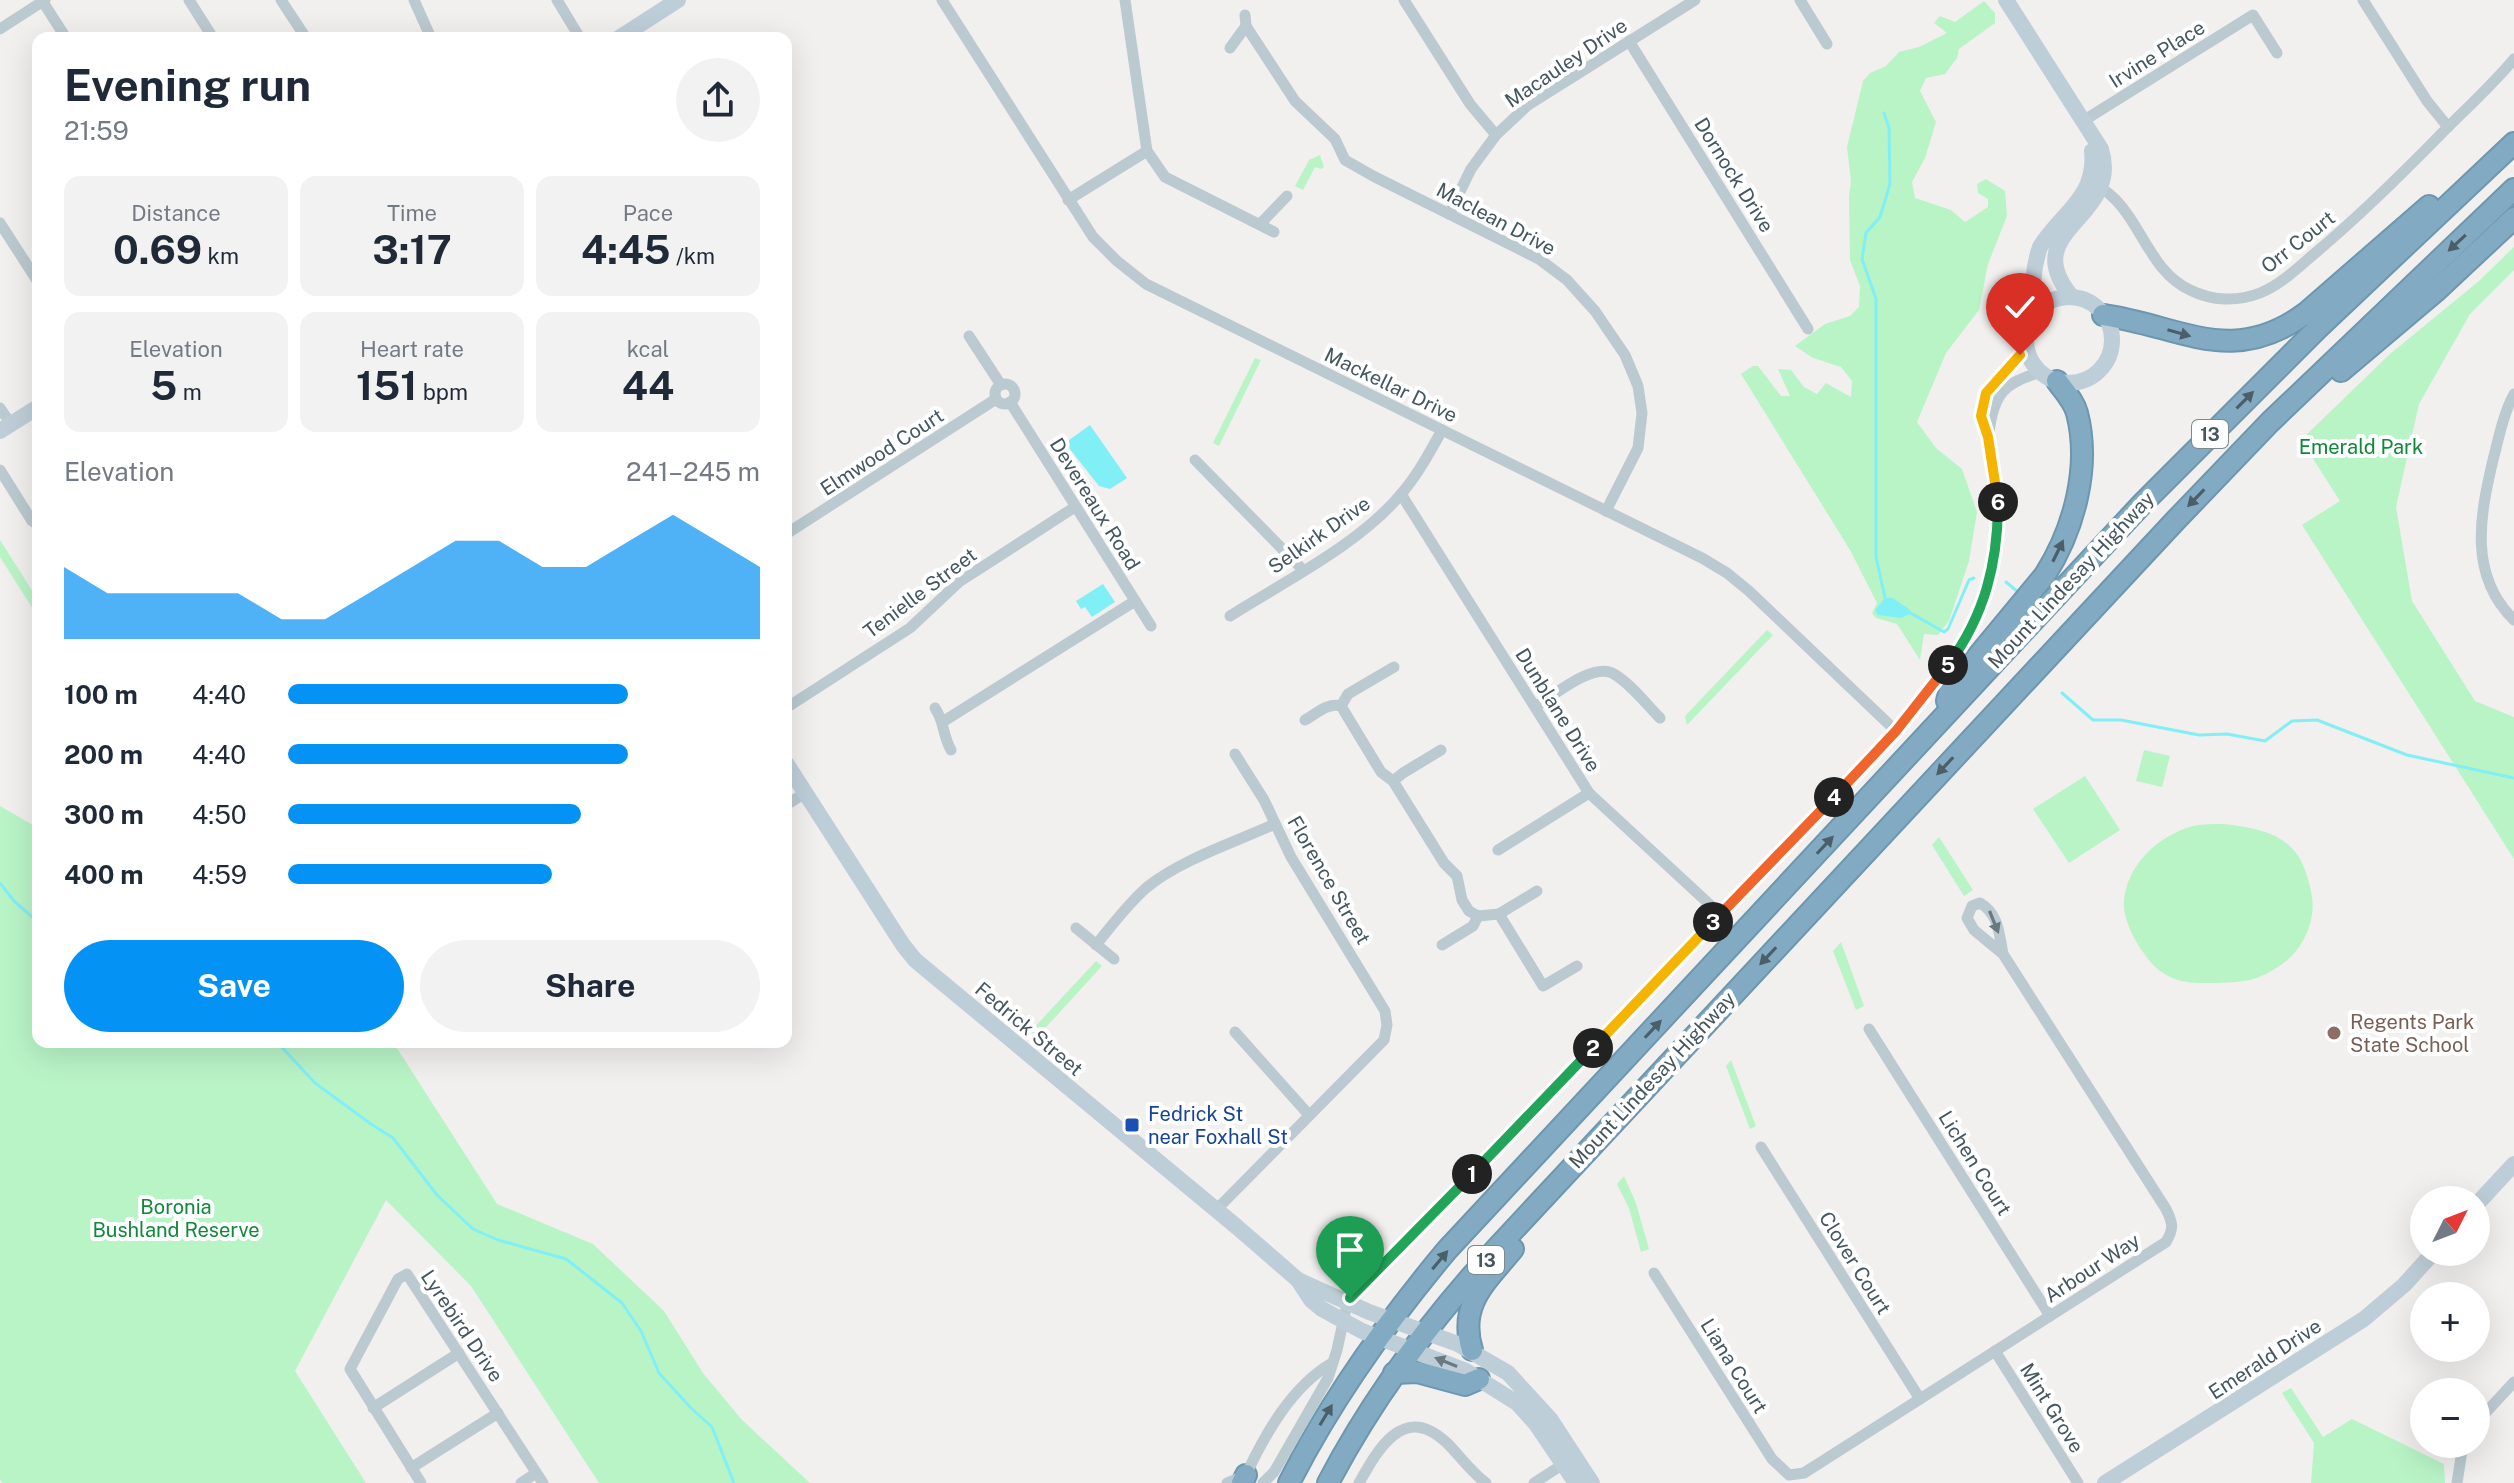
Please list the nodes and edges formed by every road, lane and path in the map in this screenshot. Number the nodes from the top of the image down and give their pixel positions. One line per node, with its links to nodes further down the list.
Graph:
1 (189, 0): 16 (street)
2 (281, 0): 17 (street)
3 (414, 0): 18 (street)
4 (557, 0): 19 (street)
5 (678, 0): 20 (street)
6 (942, 0): 35 (street, Mackellar Drive)
7 (1125, 0): 30 (street)
8 (1404, 0): 28 (street)
9 (1695, 0): 21 (street, Macauley Drive)
10 (1800, 0): 22 (street)
11 (2006, 0): 26 (street)
12 (2363, 0): 27 (street)
13 (44, 1): 14 (street); 15 (street)
14 (0, 29)
15 (62, 32)
16 (209, 32)
17 (302, 32)
18 (428, 32)
19 (576, 32)
20 (628, 32)
21 (1629, 41): 28 (street, Macauley Drive); 45 (street, Dornock Drive)
22 (1827, 44)
23 (1230, 48): 36 (street, Maclean Drive)
24 (2277, 53): 26 (street, Irvine Place)
25 (2514, 59): 27 (street, Orr Court)
26 (2083, 121): 32 (street)
27 (2448, 127): 32 (street, Orr Court)
28 (1496, 135): 36 (street, Macauley Drive)
29 (2514, 143): 31 (highway, Mount Lindesay Highway / 13)
30 (1147, 151): 35 (street); 39 (street)
31 (2494, 162): 44 (highway, one-way to 31); 78 (highway, Mount Lindesay Highway / 13, one-way to 31)
32 (2095, 185): 42 (street); 43 (street)
33 (2514, 189): 55 (highway, Mount Lindesay Highway / 13, one-way to 55)
34 (1287, 196): 39 (street)
35 (1068, 200): 57 (street, Mackellar Drive)
36 (1449, 214): 63 (street, Maclean Drive)
37 (2514, 218): 55 (highway)
38 (0, 223): 41 (street)
39 (1260, 224): 40 (street)
40 (1274, 232)
41 (32, 273)
42 (2072, 297): 43 (street); 44 (street)
43 (2035, 313): 47 (street)
44 (2103, 315): 48 (street)
45 (1808, 329)
46 (969, 336): 49 (street)
47 (2027, 348): 48 (street); 58 (street)
48 (2049, 376): 58 (street); 78 (highway, one-way to 48)
49 (1001, 385): 51 (street); 52 (street)
50 (2514, 394): 69 (street)
51 (996, 399): 52 (street); 65 (street, Elmwood Court)
52 (1010, 402): 62 (street, Devereaux Road)
53 (0, 408): 56 (street)
54 (32, 411): 56 (street)
55 (2270, 422): 106 (highway, Mount Lindesay Highway / 13, one-way to 106)
56 (5, 428)
57 (1442, 430): 61 (street, Selkirk Drive); 63 (street, Mackellar Drive)
58 (1988, 437): 80 (street)
59 (1195, 460): 66 (street)
60 (0, 470): 64 (street)
61 (1401, 494): 66 (street, Selkirk Drive); 74 (street, Dunblane Drive)
62 (1075, 507): 67 (street, Devereaux Road); 72 (street, Tenielle Street)
63 (1606, 511): 80 (street, Mackellar Drive)
64 (32, 521)
65 (792, 530)
66 (1303, 570): 68 (street, Selkirk Drive)
67 (1135, 601): 70 (street, Devereaux Road); 79 (street)
68 (1230, 616)
69 (2514, 620)
70 (1151, 626)
71 (1394, 667): 73 (street)
72 (792, 704)
73 (1341, 706): 77 (street); 85 (street)
74 (1535, 707): 76 (street); 87 (street, Dunblane Drive)
75 (935, 708): 79 (street)
76 (1660, 718)
77 (1305, 720)
78 (1941, 720): 115 (highway, Mount Lindesay Highway / 13, one-way to 78)
79 (944, 721): 81 (street)
80 (1896, 731): 93 (street)
81 (951, 750)
82 (1441, 750): 85 (street)
83 (1235, 754): 89 (street, Florence Street)
84 (792, 772): 86 (street, Fedrick Street)
85 (1393, 781): 94 (street)
86 (805, 793): 88 (street); 108 (street, Fedrick Street)
87 (1589, 793): 90 (street); 93 (street, Dunblane Drive)
88 (792, 801)
89 (1275, 824): 96 (street); 103 (street, Florence Street)
90 (1498, 850)
91 (1537, 891): 92 (street)
92 (1499, 914): 94 (street); 100 (street)
93 (1720, 914): 112 (street)
94 (1478, 916): 97 (street)
95 (1076, 928): 96 (street)
96 (1096, 945): 99 (street)
97 (1442, 945)
98 (2003, 954): 113 (street, Arbour Way)
99 (1114, 959)
100 (1577, 966)
101 (1869, 1029): 113 (street, Lichen Court)
102 (1235, 1032): 103 (street)
103 (1309, 1115): 108 (street)
104 (1761, 1147): 125 (street, Clover Court)
105 (2514, 1164): 107 (street)
106 (1550, 1190): 116 (highway, Mount Lindesay Highway / 13); 118 (highway)
107 (2490, 1190)
108 (1216, 1210): 111 (street, Fedrick Street)
109 (2421, 1266): 145 (street, Emerald Drive)
110 (1654, 1273): 132 (street, Liana Court)
111 (1298, 1280): 112 (street, Fedrick Street); 114 (street, Fedrick Street)
112 (1347, 1304): 114 (street); 115 (street, Fedrick Street)
113 (2050, 1316): 119 (street, Arbour Way)
114 (1342, 1322): 115 (street, Fedrick Street); 121 (street)
115 (1385, 1329): 116 (street); 117 (street); 137 (highway, Mount Lindesay Highway / 13, one-way to 115)
116 (1424, 1332): 117 (highway, Mount Lindesay Highway / 13); 118 (street)
117 (1411, 1349): 122 (highway, Mount Lindesay Highway / 13); 123 (street, one-way to 117)
118 (1472, 1350): 130 (street)
119 (1995, 1351): 125 (street, Arbour Way); 144 (street, Mint Grove)
120 (459, 1353): 126 (street); 126 (street, Lyrebird Drive); 128 (street, Lyrebird Drive)
121 (1332, 1363): 134 (street); 134 (street)
122 (1394, 1373): 123 (highway); 138 (highway, Mount Lindesay Highway / 13)
123 (1479, 1379): 130 (street)
124 (2514, 1382): 127 (street)
125 (1920, 1399): 132 (street, Arbour Way)
126 (373, 1408): 131 (street, Lyrebird Drive)
127 (2490, 1408)
128 (498, 1413): 131 (street); 133 (street, Lyrebird Drive)
129 (2460, 1458): 146 (street)
130 (1569, 1460): 141 (street); 142 (street); 143 (street)
131 (411, 1468): 135 (street, Lyrebird Drive)
132 (1789, 1475)
133 (540, 1478): 136 (street)
134 (1245, 1481)
135 (421, 1483)
136 (521, 1483)
137 (1289, 1483)
138 (1328, 1483)
139 (1359, 1483): 140 (street)
140 (1486, 1483)
141 (1534, 1483)
142 (1576, 1483)
143 (1592, 1483)
144 (2078, 1483)
145 (2105, 1483)
146 (2457, 1483)

